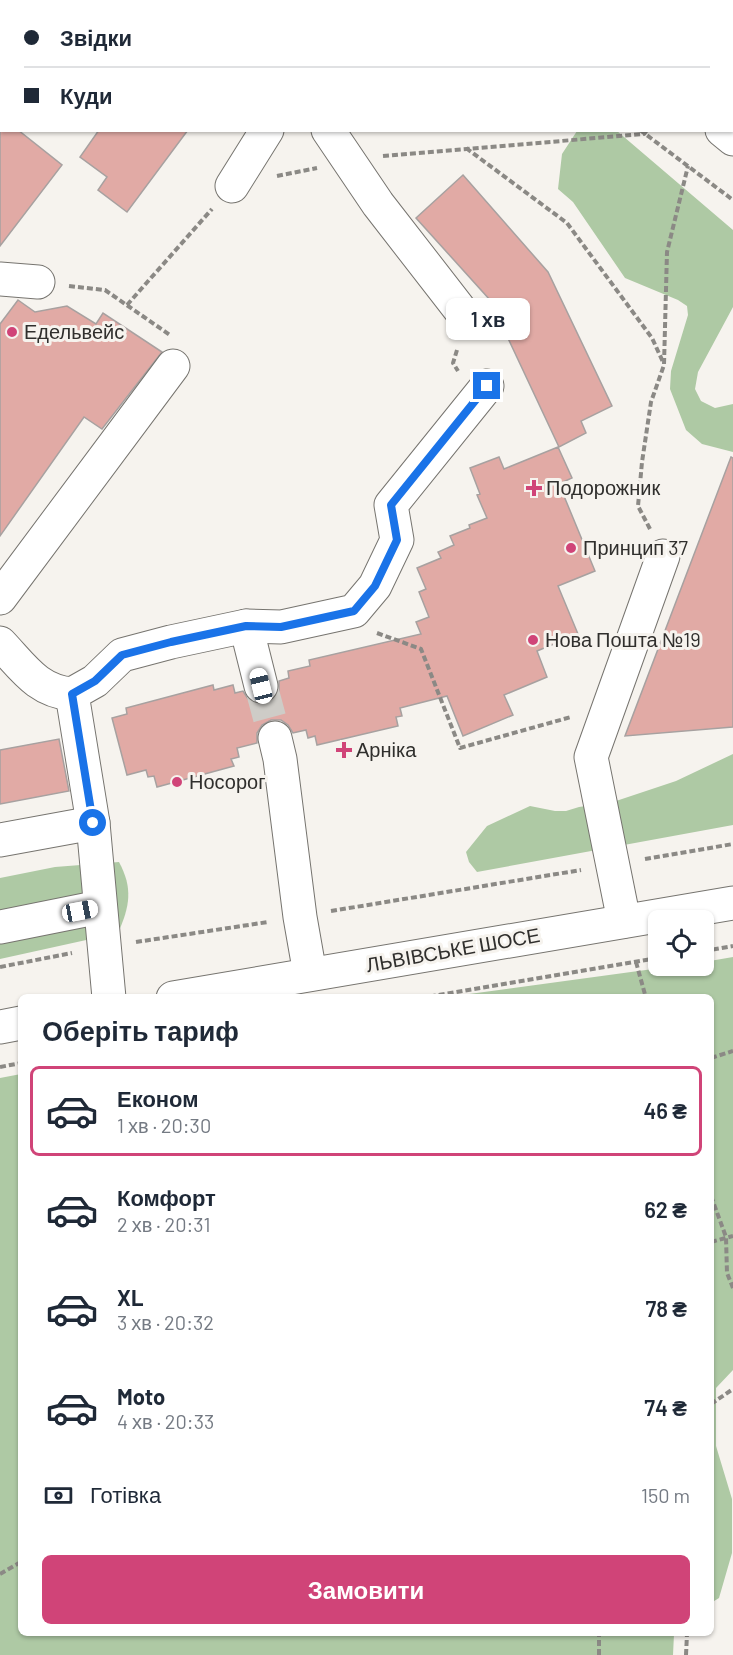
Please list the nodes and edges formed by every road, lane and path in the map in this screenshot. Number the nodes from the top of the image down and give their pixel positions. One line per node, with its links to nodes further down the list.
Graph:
1 (266, 132): 7 (main road)
2 (329, 132): 12 (main road)
3 (646, 132): 4 (path); 6 (path)
4 (465, 148): 5 (path); 13 (path)
5 (396, 154)
6 (688, 166): 8 (path); 13 (path)
7 (232, 186): 11 (path)
8 (733, 200)
9 (0, 279): 10 (main road)
10 (38, 282): 11 (path)
11 (127, 305): 14 (path)
12 (468, 320)
13 (664, 365): 16 (path)
14 (174, 366): 17 (main road)
15 (487, 386): 18 (main road)
16 (663, 556): 23 (main road)
17 (0, 598)
18 (246, 626): 21 (main road); 22 (main road)
19 (369, 630): 23 (path)
20 (0, 643): 22 (main road)
21 (261, 686)
22 (72, 694): 25 (main road)
23 (609, 706): 28 (main road)
24 (275, 738): 31 (main road)
25 (93, 823): 26 (main road); 30 (main road)
26 (0, 840)
27 (733, 844): 28 (path)
28 (612, 865): 31 (path); 32 (main road)
29 (733, 903): 32 (main road, ЛЬВІВСЬКЕ ШОСЕ)
30 (100, 907): 33 (main road); 35 (main road)
31 (300, 917): 35 (path); 40 (main road)
32 (624, 921): 40 (main road, ЛЬВІВСЬКЕ ШОСЕ)
33 (0, 927)
34 (733, 946): 36 (path)
35 (103, 947): 39 (path); 41 (main road)
36 (714, 949)
37 (648, 960): 38 (path)
38 (636, 962): 43 (path); 44 (path)
39 (0, 967)
40 (310, 974): 42 (main road, ЛЬВІВСЬКЕ ШОСЕ)
41 (109, 994)
42 (196, 994)
43 (445, 994)
44 (645, 994)
45 (18, 1024): 46 (main road)
46 (0, 1027)
47 (733, 1051): 48 (path)
48 (714, 1057)
49 (18, 1064): 50 (path)
50 (0, 1067)
51 (714, 1204): 53 (path)
52 (733, 1236): 53 (path)
53 (726, 1237): 54 (path); 55 (path)
54 (714, 1241)
55 (733, 1288)
56 (733, 1389): 57 (path)
57 (714, 1402)
58 (18, 1564): 59 (path)
59 (0, 1574)
60 (599, 1636): 62 (path)
61 (687, 1636): 63 (path)
62 (599, 1655)
63 (686, 1655)

